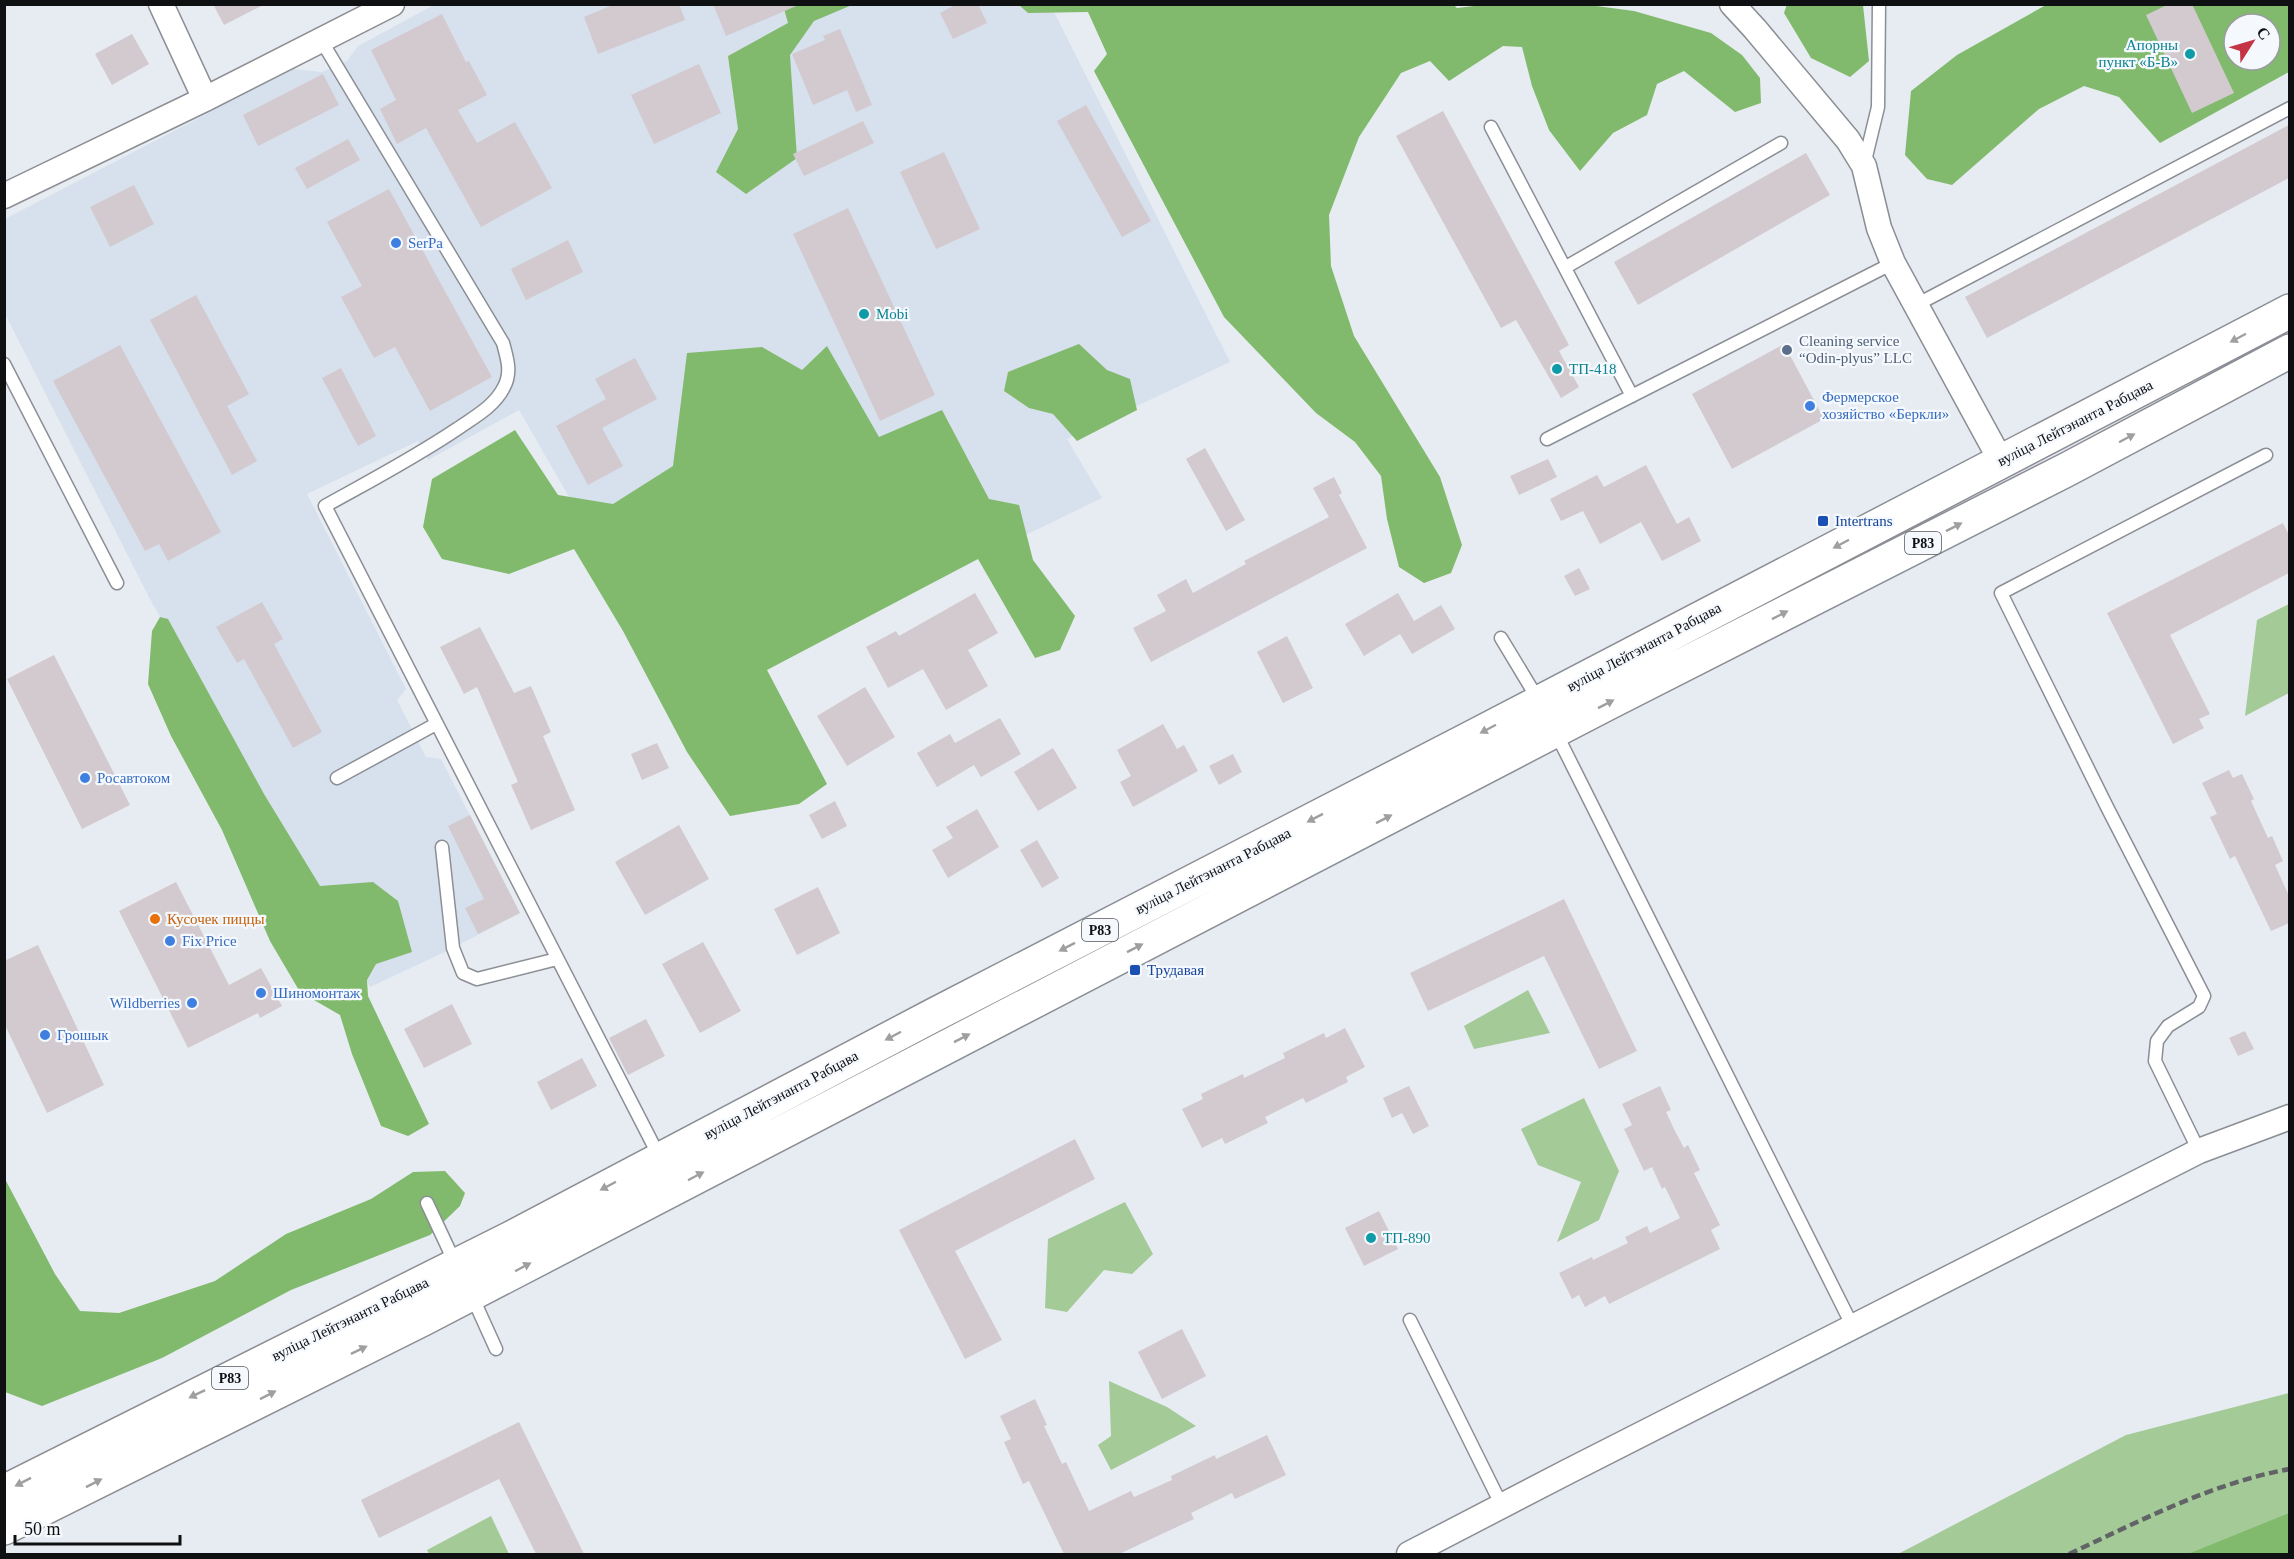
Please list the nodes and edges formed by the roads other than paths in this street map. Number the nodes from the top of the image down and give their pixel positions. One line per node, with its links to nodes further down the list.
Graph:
1 (160, 4): 6 (street)
2 (392, 4): 5 (street)
3 (1732, 4): 10 (street)
4 (1879, 4): 10 (lane)
5 (321, 40): 6 (street); 25 (lane)
6 (206, 99): 11 (street)
7 (2289, 108): 14 (lane)
8 (1491, 127): 13 (lane)
9 (1781, 142): 13 (lane)
10 (1864, 166): 12 (street)
11 (4, 196)
12 (1893, 263): 14 (street); 18 (lane)
13 (1566, 267): 18 (lane)
14 (1916, 305): 21 (street)
15 (2289, 311): 21 (highway, вуліца Лейтэнанта Рабцава / Р83, one-way to 21)
16 (2289, 351): 24 (highway, вуліца Лейтэнанта Рабцава / Р83, one-way to 16)
17 (4, 364): 22 (lane)
18 (1632, 396): 19 (lane)
19 (1547, 438)
20 (2266, 455): 30 (lane)
21 (2001, 460): 24 (highway, вуліца Лейтэнанта Рабцава / Р83, one-way to 24)
22 (117, 583)
23 (1501, 638): 24 (lane)
24 (1547, 716): 31 (highway, вуліца Лейтэнанта Рабцава / Р83, one-way to 31); 33 (highway, вуліца Лейтэнанта Рабцава / Р83, one-way to 24); 35 (lane)
25 (436, 724): 26 (lane); 28 (lane)
26 (337, 778)
27 (442, 847): 28 (lane)
28 (557, 959): 31 (lane)
29 (2289, 1117): 30 (street)
30 (2199, 1151): 35 (street)
31 (660, 1158): 33 (highway, вуліца Лейтэнанта Рабцава / Р83, one-way to 33)
32 (427, 1203): 33 (lane)
33 (464, 1280): 36 (lane); 37 (highway, вуліца Лейтэнанта Рабцава / Р83, one-way to 37); 39 (highway, вуліца Лейтэнанта Рабцава / Р83, one-way to 33)
34 (1410, 1320): 38 (lane)
35 (1853, 1327): 38 (street)
36 (496, 1349)
37 (4, 1492)
38 (1502, 1506): 40 (street)
39 (4, 1528)
40 (1409, 1554)

